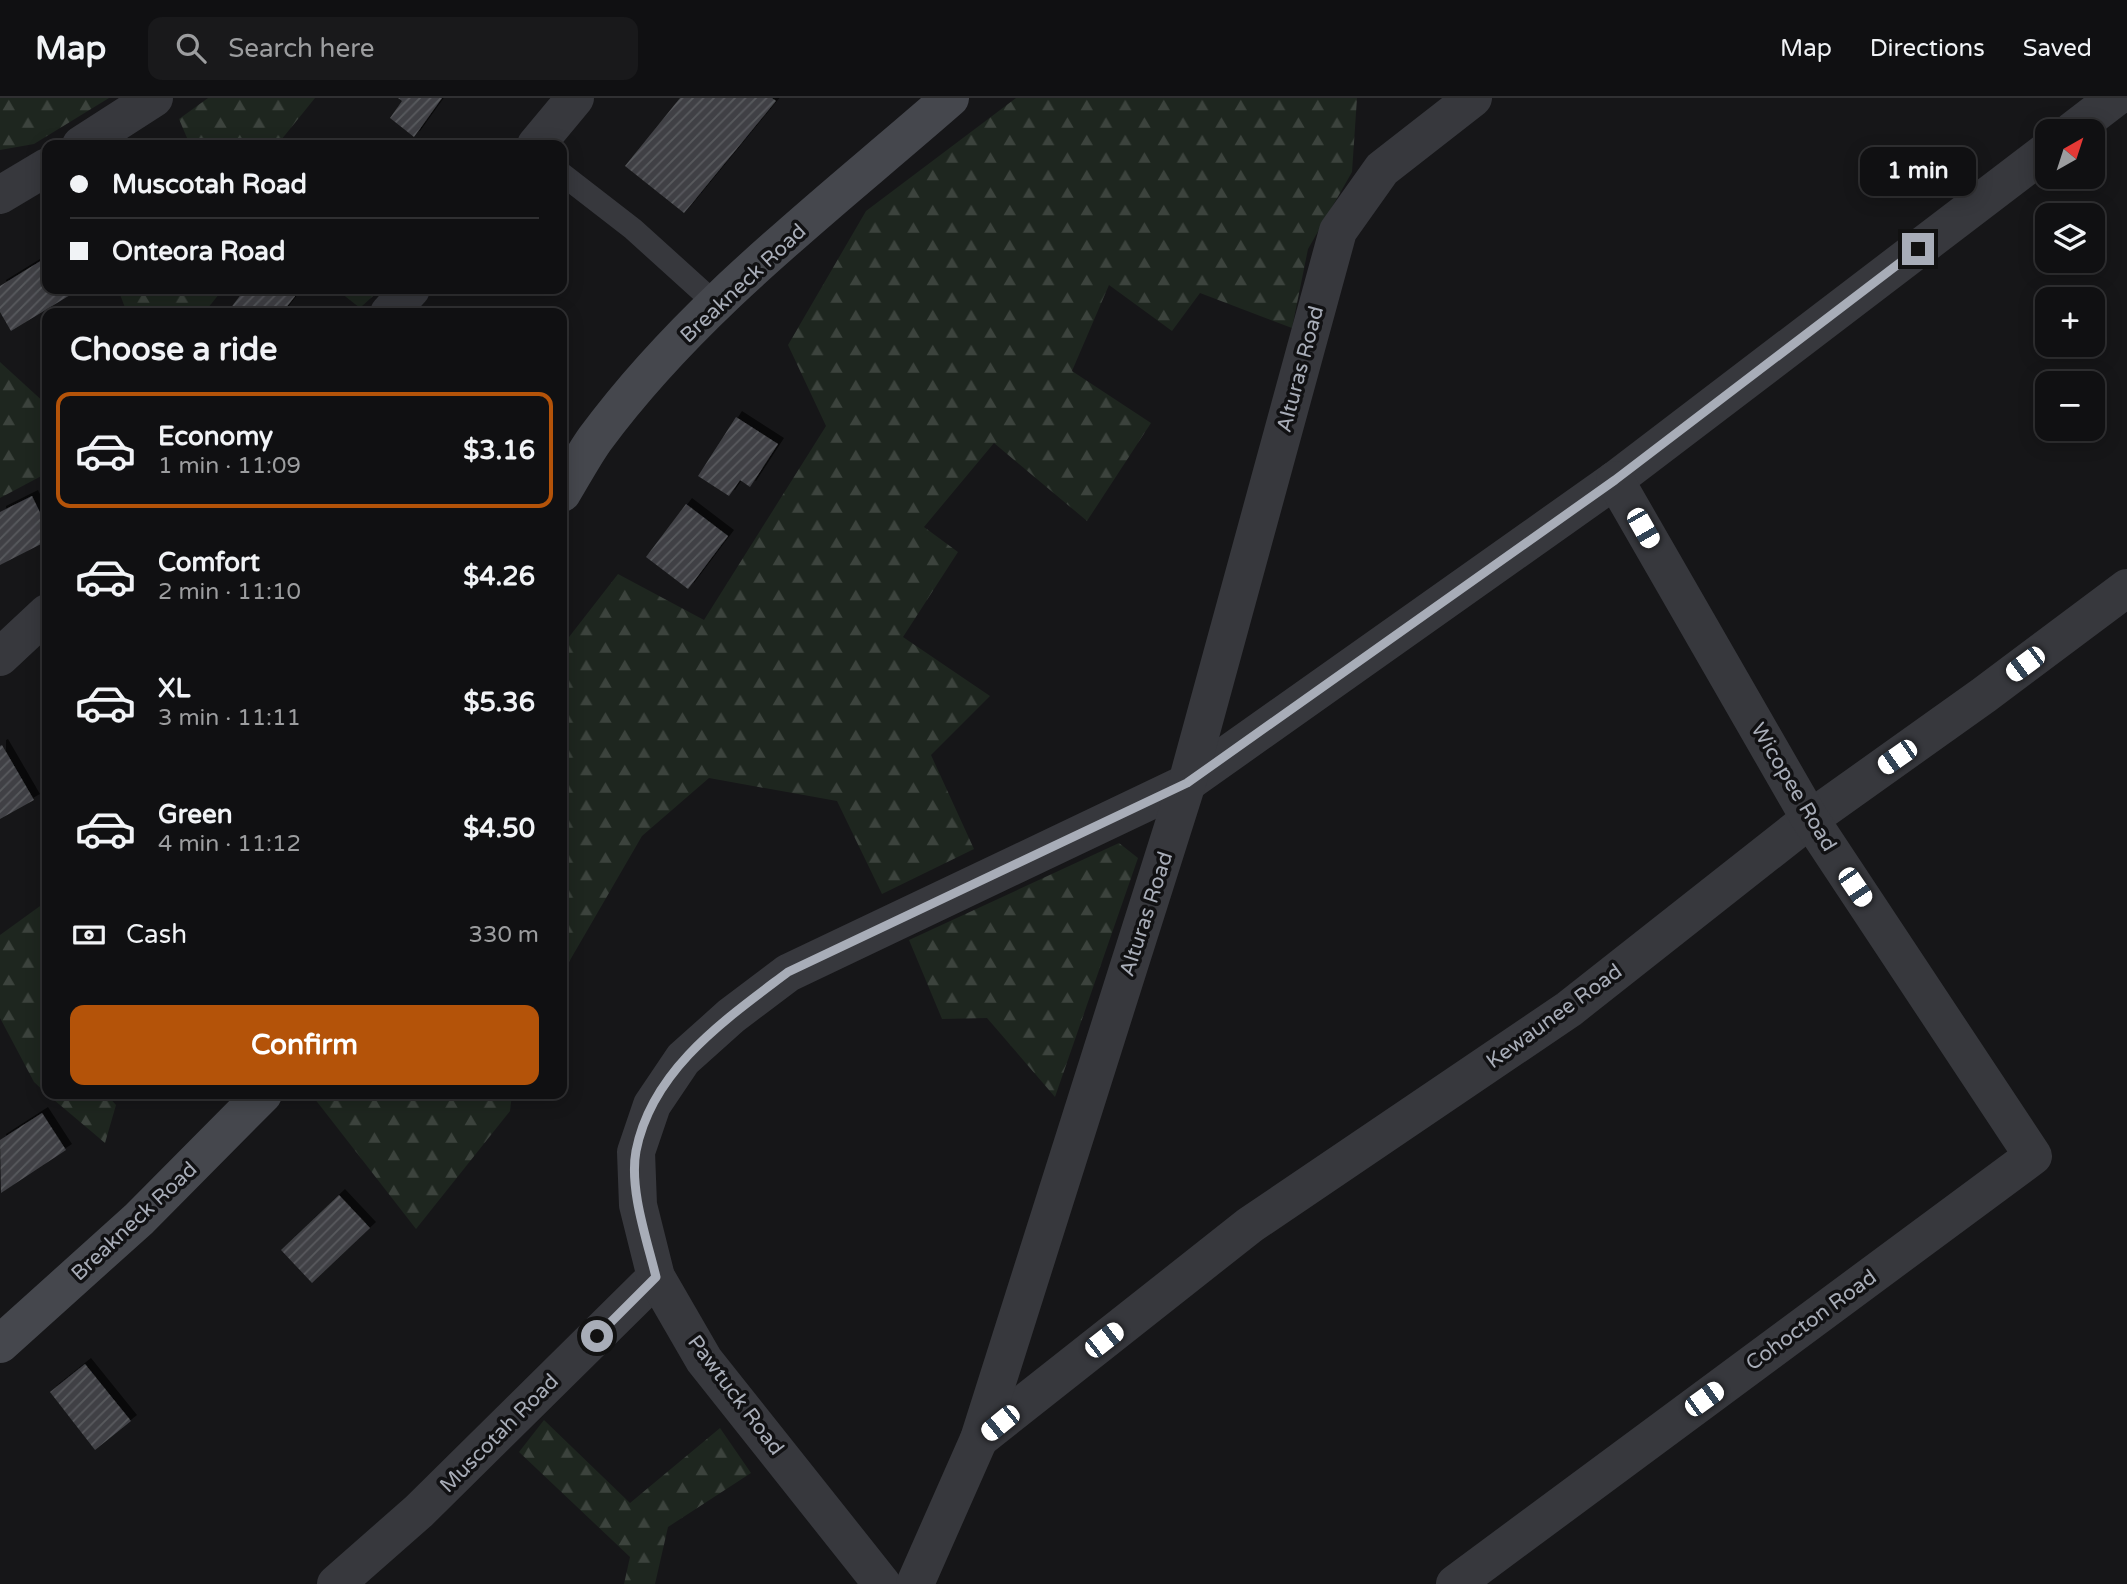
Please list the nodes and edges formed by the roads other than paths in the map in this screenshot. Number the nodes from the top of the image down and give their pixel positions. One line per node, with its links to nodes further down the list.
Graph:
1 (154, 98): 7 (street)
2 (575, 98): 8 (street)
3 (950, 98): 14 (street, Breakneck Road)
4 (1474, 98): 21 (street, Alturas Road)
5 (2115, 98): 6 (street)
6 (2088, 119)
7 (88, 140)
8 (540, 140)
9 (2035, 160): 16 (street, Pawtuck Road)
10 (42, 170): 12 (street)
11 (567, 178): 14 (lane)
12 (0, 195)
13 (406, 294): 15 (street)
14 (716, 305): 17 (street, Breakneck Road)
15 (394, 308)
16 (1615, 480): 21 (street, Pawtuck Road); 22 (street, Wicopee Road)
17 (567, 485)
18 (2127, 588): 22 (street, Kewaunee Road)
19 (42, 617): 20 (street)
20 (0, 657)
21 (1187, 783): 25 (street, Pawtuck Road); 27 (street, Alturas Road)
22 (1810, 819): 24 (street, Wicopee Road); 27 (street, Kewaunee Road)
23 (258, 1099): 26 (street, Breakneck Road)
24 (2033, 1156): 31 (street, Cohocton Road)
25 (656, 1277): 28 (street, Muscotah Road); 29 (street, Pawtuck Road)
26 (0, 1344)
27 (979, 1440): 30 (street, Alturas Road)
28 (336, 1584)
29 (882, 1584)
30 (915, 1584)
31 (1455, 1584)

